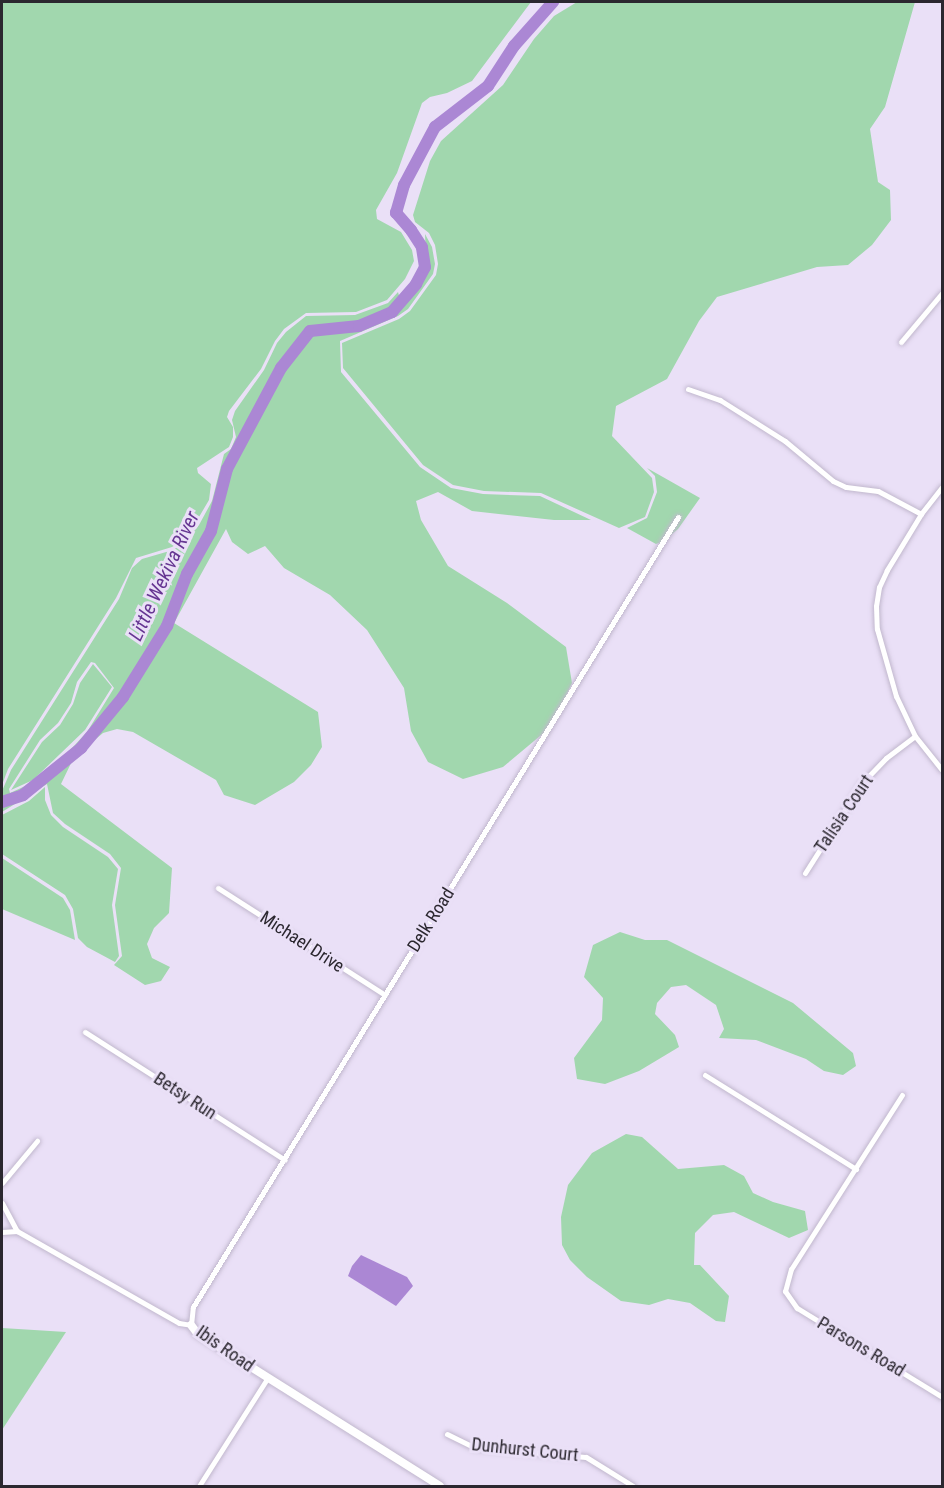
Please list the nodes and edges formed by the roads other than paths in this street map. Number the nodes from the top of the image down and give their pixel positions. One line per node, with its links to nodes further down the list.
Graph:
1 (942, 293): 2 (street)
2 (901, 342)
3 (688, 390): 5 (street)
4 (942, 487): 5 (street)
5 (921, 514): 7 (street)
6 (678, 517): 11 (street, Delk Road)
7 (915, 736): 8 (street); 9 (street, Talisia Court)
8 (942, 770)
9 (805, 873)
10 (218, 888): 11 (street, Michael Drive)
11 (385, 995): 16 (street, Delk Road)
12 (86, 1032): 16 (street, Betsy Run)
13 (705, 1074): 17 (street)
14 (902, 1095): 17 (street)
15 (37, 1141): 18 (street)
16 (285, 1160): 22 (street, Delk Road)
17 (856, 1168): 24 (street, Parsons Road)
18 (2, 1183)
19 (2, 1203): 21 (street)
20 (2, 1232): 21 (street, Ibis Road)
21 (17, 1232): 22 (street, Ibis Road)
22 (191, 1325): 23 (street, Ibis Road)
23 (267, 1379): 26 (street); 27 (street, Ibis Road)
24 (942, 1397)
25 (447, 1434): 28 (street, Dunhurst Court)
26 (199, 1486)
27 (440, 1486)
28 (633, 1486)

